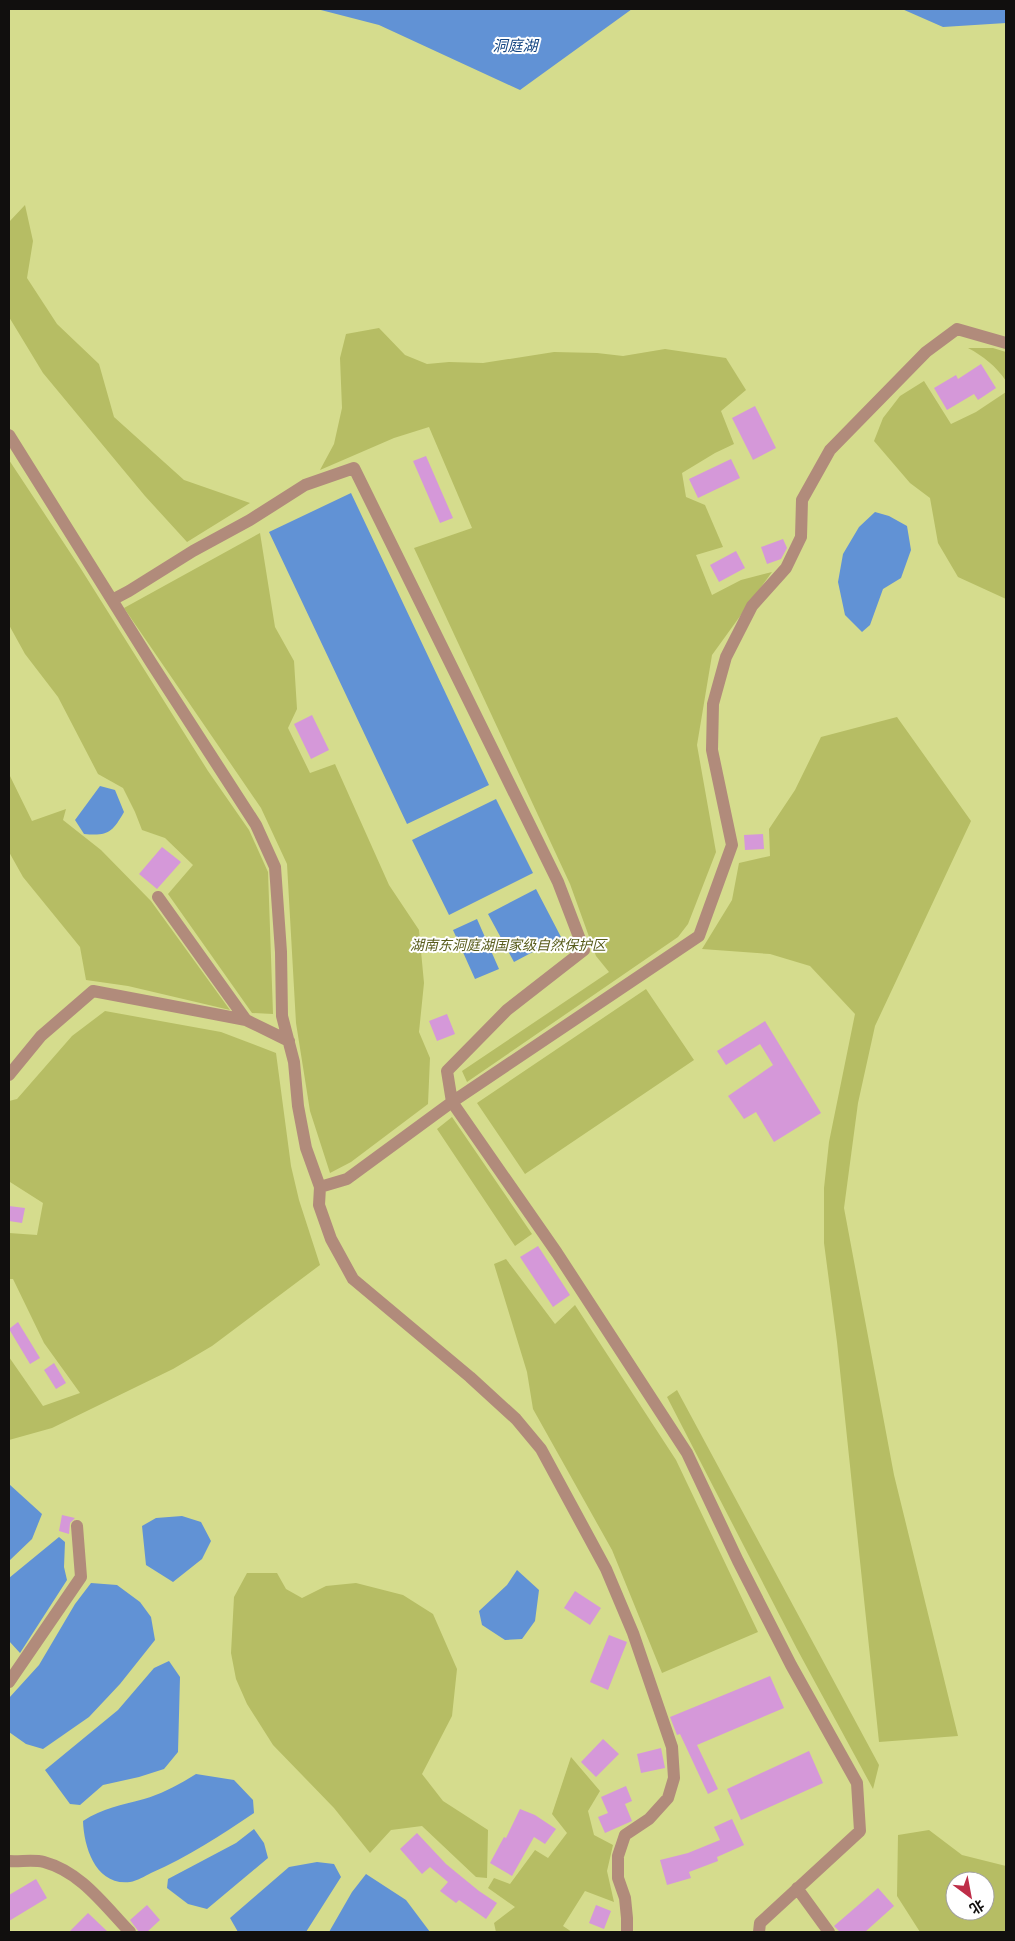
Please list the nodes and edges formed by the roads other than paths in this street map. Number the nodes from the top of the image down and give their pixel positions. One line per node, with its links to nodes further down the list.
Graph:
1 (1006, 343): 8 (street)
2 (9, 435): 3 (street)
3 (112, 600): 6 (street); 8 (street)
4 (158, 897): 5 (street)
5 (246, 1020): 6 (street); 7 (street)
6 (288, 1041): 9 (street)
7 (9, 1075)
8 (452, 1102): 9 (street); 13 (street)
9 (320, 1187): 15 (street)
10 (77, 1526): 11 (street)
11 (9, 1682)
12 (9, 1861): 14 (street)
13 (797, 1888): 16 (street); 17 (street)
14 (130, 1932)
15 (626, 1932)
16 (759, 1932)
17 (829, 1932)

